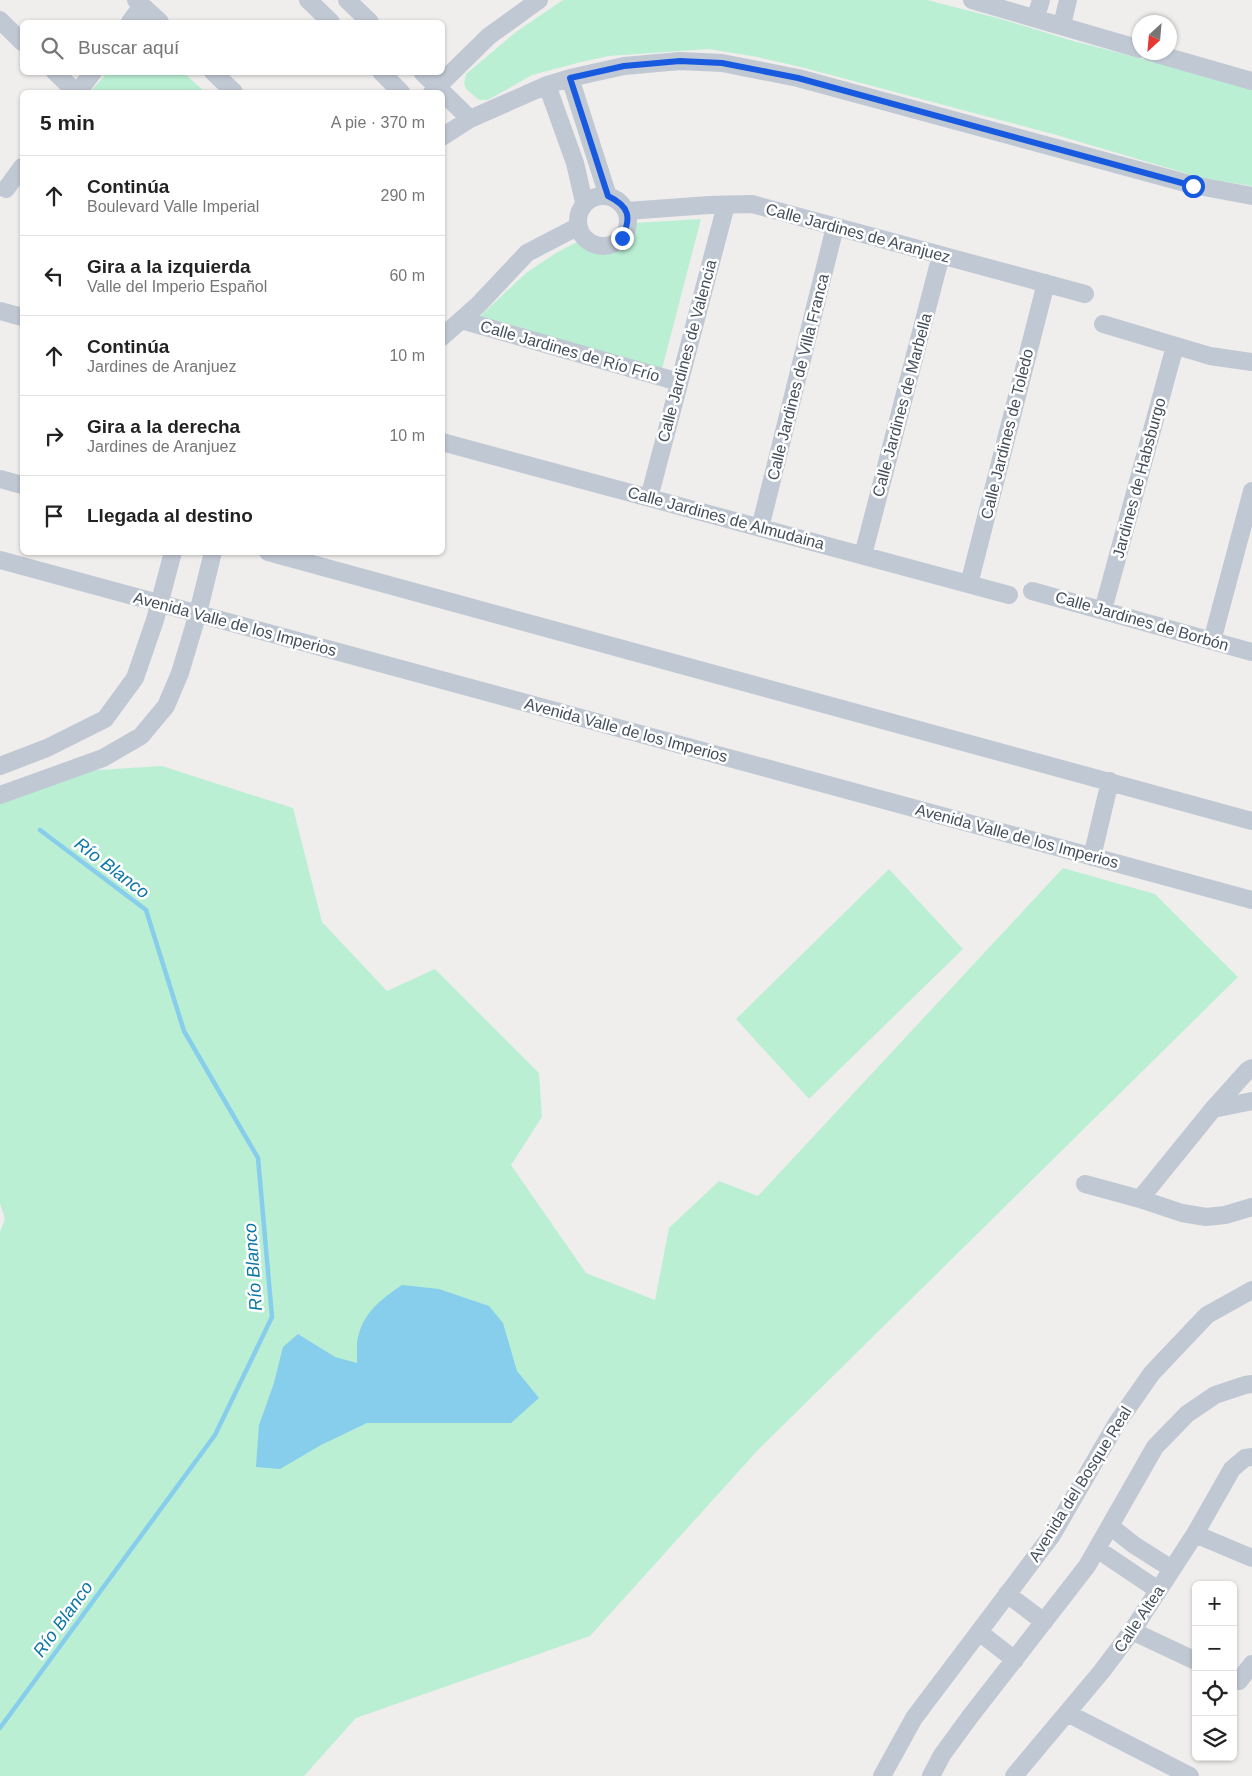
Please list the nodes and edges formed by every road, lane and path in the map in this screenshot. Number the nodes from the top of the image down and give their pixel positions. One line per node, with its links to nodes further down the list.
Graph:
1 (308, 0): 12 (street)
2 (347, 0): 13 (street)
3 (539, 0): 28 (street)
4 (972, 0): 8 (street)
5 (1041, 0): 8 (street)
6 (1068, 0): 14 (street)
7 (139, 3): 10 (street); 11 (street)
8 (1036, 18): 14 (street)
9 (0, 20): 15 (street)
10 (131, 20)
11 (158, 20)
12 (329, 20)
13 (368, 20)
14 (1062, 25): 16 (street)
15 (20, 40)
16 (1132, 47)
17 (1177, 60): 23 (street)
18 (58, 75): 25 (street)
19 (91, 75): 26 (street)
20 (216, 75): 27 (street)
21 (424, 75): 28 (street)
22 (570, 78): 24 (street); 31 (street); 37 (street)
23 (1252, 81)
24 (547, 84): 30 (street); 32 (street)
25 (75, 90)
26 (79, 90)
27 (232, 90)
28 (434, 90)
29 (445, 99): 30 (street)
30 (470, 119): 33 (street)
31 (584, 123): 32 (street); 36 (street)
32 (563, 130): 38 (street)
33 (445, 134)
34 (20, 171): 35 (street)
35 (10, 189)
36 (608, 196): 38 (street); 40 (street)
37 (1252, 196)
38 (584, 202): 41 (street)
39 (726, 205): 40 (street, Calle Jardines de Aranjuez); 42 (street, Calle Jardines de Aranjuez); 53 (street, Calle Jardines de Valencia)
40 (627, 212): 41 (street)
41 (577, 227): 48 (street)
42 (835, 227): 43 (street, Calle Jardines de Aranjuez); 59 (street, Calle Jardines de Villa Franca)
43 (941, 255): 44 (street, Calle Jardines de Aranjuez); 63 (street, Calle Jardines de Marbella)
44 (1046, 283): 45 (street, Calle Jardines de Aranjuez); 65 (street, Calle Jardines de Toledo)
45 (1085, 294)
46 (0, 311): 47 (street)
47 (20, 316)
48 (461, 320): 50 (street); 53 (street, Calle Jardines de Río Frío)
49 (1103, 324): 51 (street)
50 (445, 334)
51 (1175, 346): 52 (street); 69 (street, Jardines de Habsburgo)
52 (1252, 362)
53 (679, 382): 58 (street, Calle Jardines de Valencia)
54 (445, 443): 58 (street, Calle Jardines de Almudaina)
55 (0, 478): 56 (street)
56 (20, 484)
57 (1252, 491): 71 (street)
58 (649, 498): 59 (street, Calle Jardines de Almudaina)
59 (760, 528): 63 (street, Calle Jardines de Almudaina)
60 (172, 555): 68 (street)
61 (212, 555): 70 (street)
62 (279, 555): 75 (street)
63 (863, 555): 65 (street, Calle Jardines de Almudaina)
64 (0, 560): 68 (street, Avenida Valle de los Imperios)
65 (969, 584): 67 (street, Calle Jardines de Almudaina)
66 (1032, 591): 69 (street, Calle Jardines de Borbón)
67 (1009, 595)
68 (160, 603): 70 (street, Avenida Valle de los Imperios); 73 (street)
69 (1102, 610): 71 (street, Calle Jardines de Borbón)
70 (198, 613): 76 (street); 78 (street, Avenida Valle de los Imperios)
71 (1212, 641): 72 (street, Calle Jardines de Borbón)
72 (1252, 652)
73 (0, 766)
74 (0, 774): 76 (street)
75 (1110, 781): 77 (street); 78 (street)
76 (5, 793)
77 (1252, 821)
78 (1092, 857): 79 (street, Avenida Valle de los Imperios)
79 (1252, 900)
80 (1252, 1068): 82 (street)
81 (1252, 1101): 82 (street)
82 (1213, 1109): 84 (street)
83 (1085, 1184): 84 (street)
84 (1140, 1199): 85 (street)
85 (1252, 1206)
86 (1252, 1290): 95 (street, Avenida del Bosque Real)
87 (1252, 1384): 89 (street)
88 (1252, 1457): 90 (street, Calle Altea)
89 (1110, 1526): 91 (street); 93 (street)
90 (1195, 1534): 92 (street); 93 (street, Calle Altea)
91 (1097, 1549): 94 (street); 96 (street)
92 (1252, 1558)
93 (1172, 1568): 94 (street, Calle Altea)
94 (1158, 1590): 97 (street, Calle Altea)
95 (1007, 1594): 96 (street); 98 (street, Avenida del Bosque Real)
96 (1044, 1622): 100 (street)
97 (1132, 1631): 99 (street); 103 (street, Calle Altea)
98 (978, 1632): 100 (street); 104 (street, Avenida del Bosque Real)
99 (1192, 1659)
100 (1014, 1660): 105 (street)
101 (1252, 1664): 102 (street)
102 (1241, 1683)
103 (1067, 1713): 106 (street, Calle Altea); 107 (street)
104 (882, 1776)
105 (931, 1776)
106 (1014, 1776)
107 (1190, 1776)

